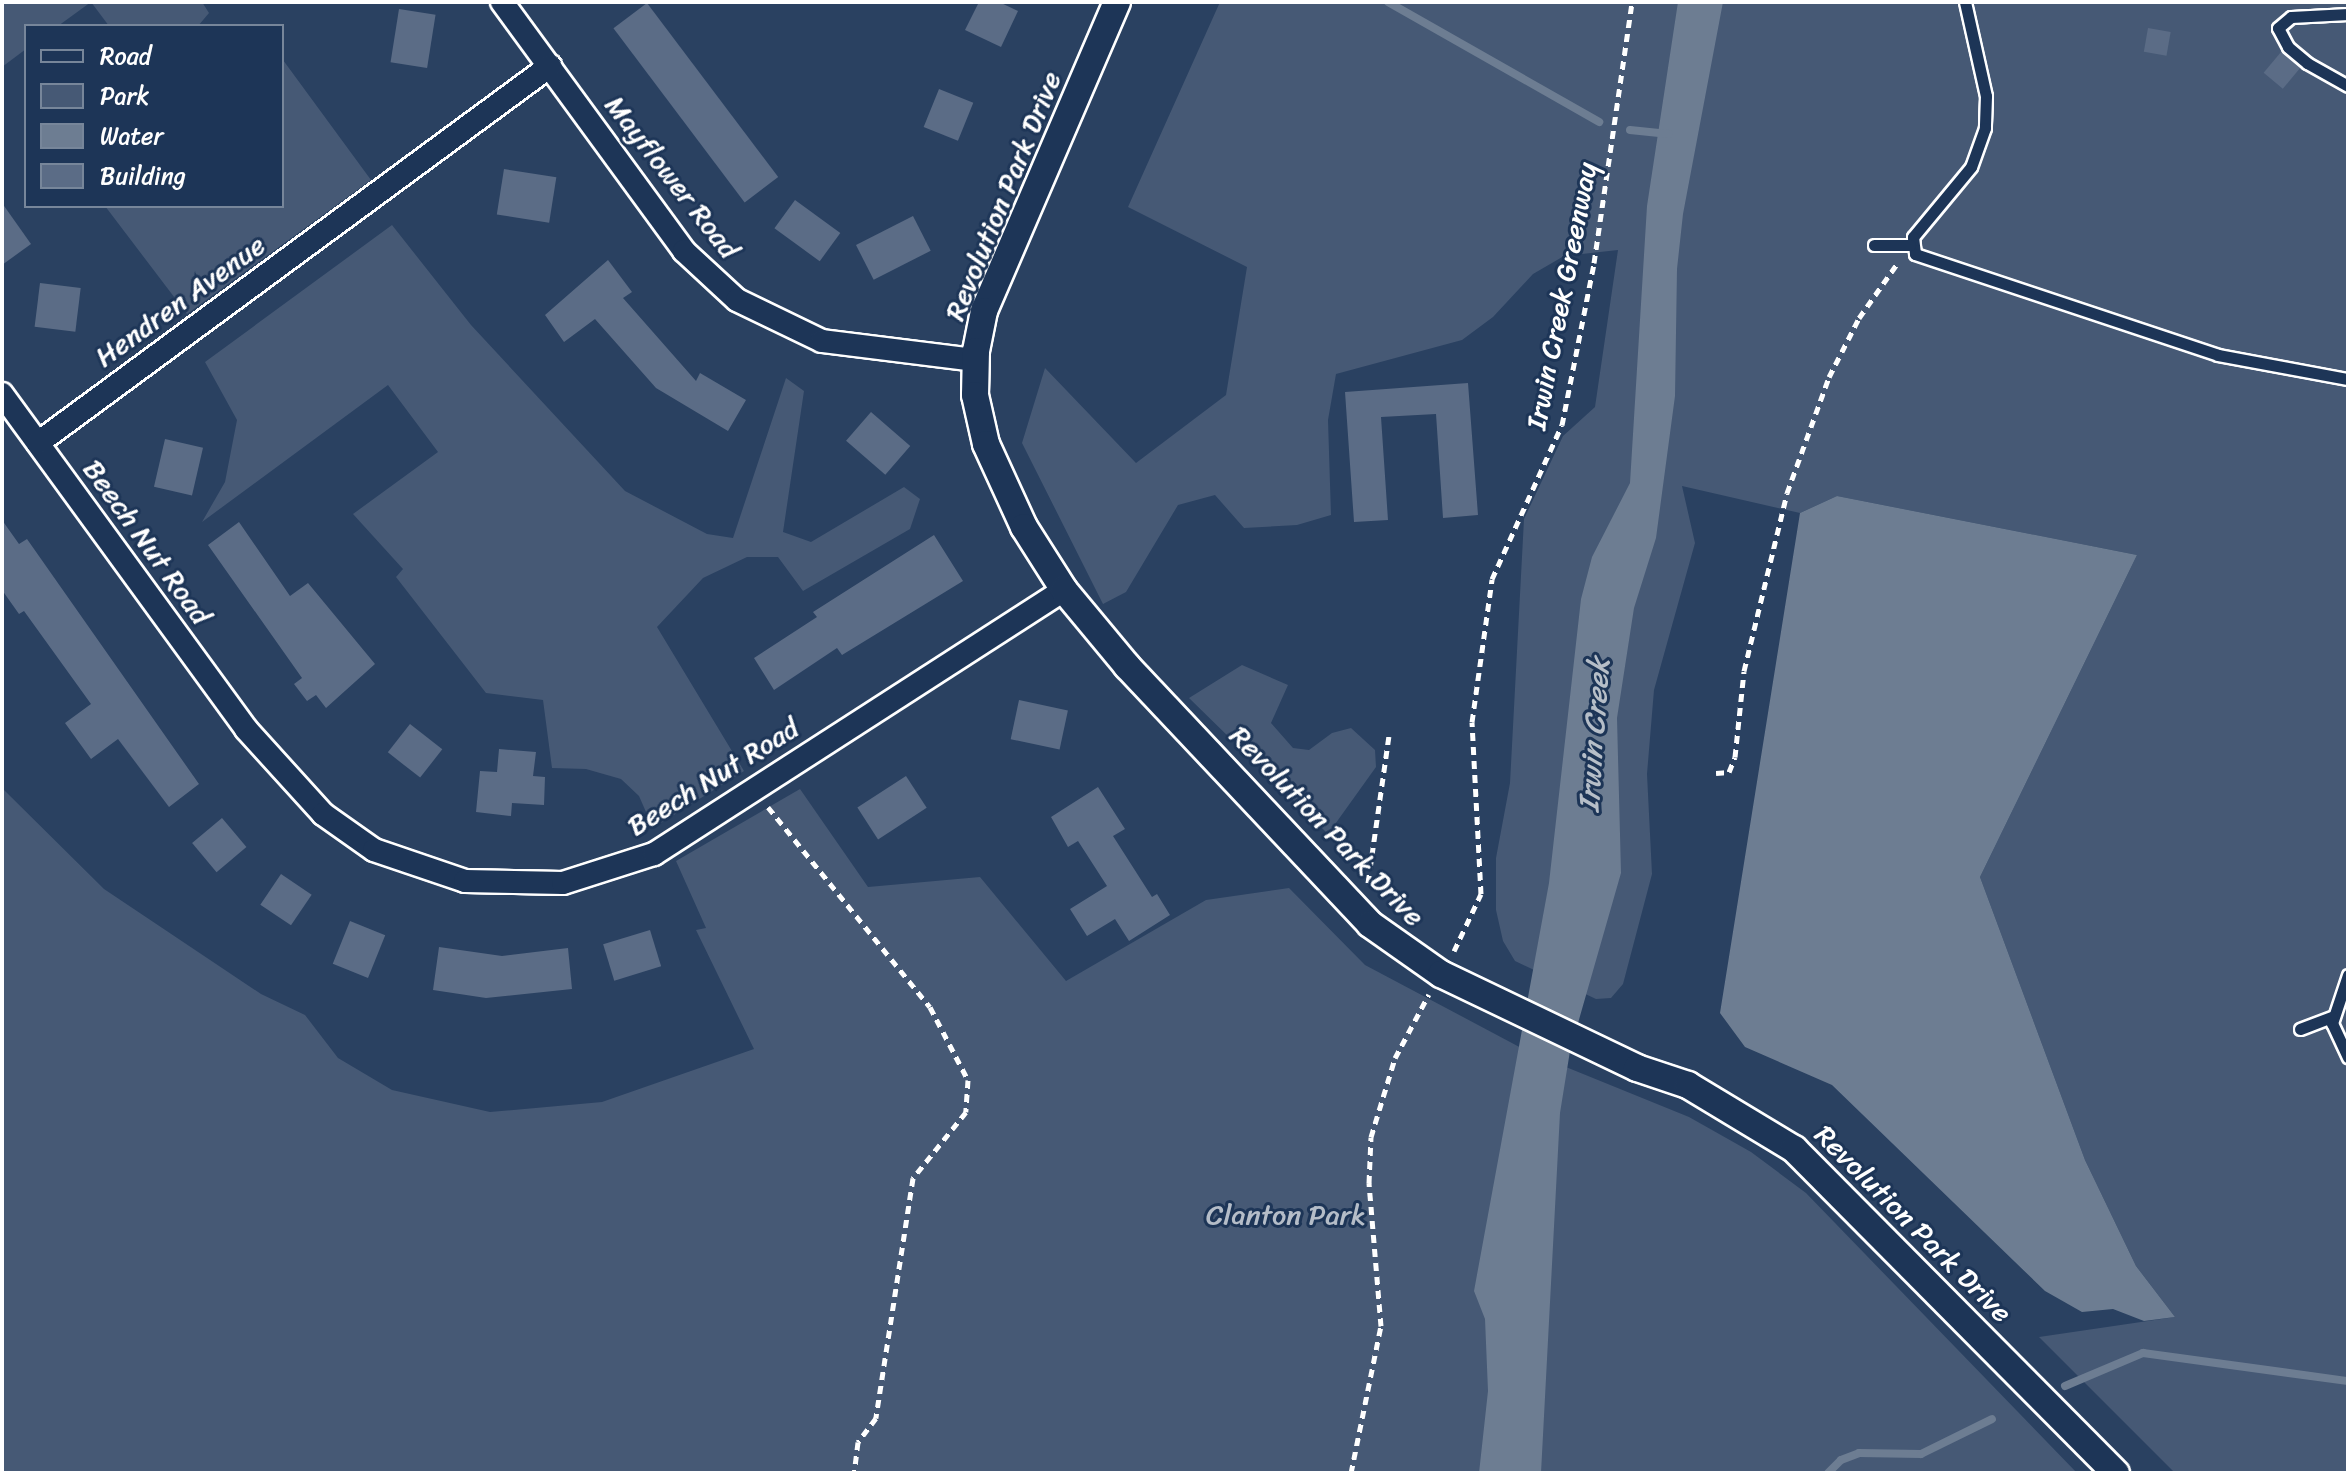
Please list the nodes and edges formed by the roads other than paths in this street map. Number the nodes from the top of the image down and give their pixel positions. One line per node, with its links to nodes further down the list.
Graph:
1 (502, 2): 5 (street, Mayflower Road)
2 (1117, 2): 9 (street, Revolution Park Drive)
3 (1965, 2): 8 (lane)
4 (2348, 14): 6 (lane)
5 (550, 66): 9 (street, Mayflower Road); 12 (street, Hendren Avenue)
6 (2348, 86)
7 (1874, 245): 8 (lane)
8 (1910, 245): 10 (lane)
9 (975, 360): 13 (street, Revolution Park Drive)
10 (2348, 379)
11 (2, 394): 12 (street, Beech Nut Road)
12 (38, 443): 13 (street, Beech Nut Road)
13 (1064, 590): 18 (street, Revolution Park Drive)
14 (2348, 975): 15 (lane)
15 (2332, 1017): 16 (lane); 17 (lane)
16 (2300, 1029)
17 (2348, 1057)
18 (2116, 1473)

